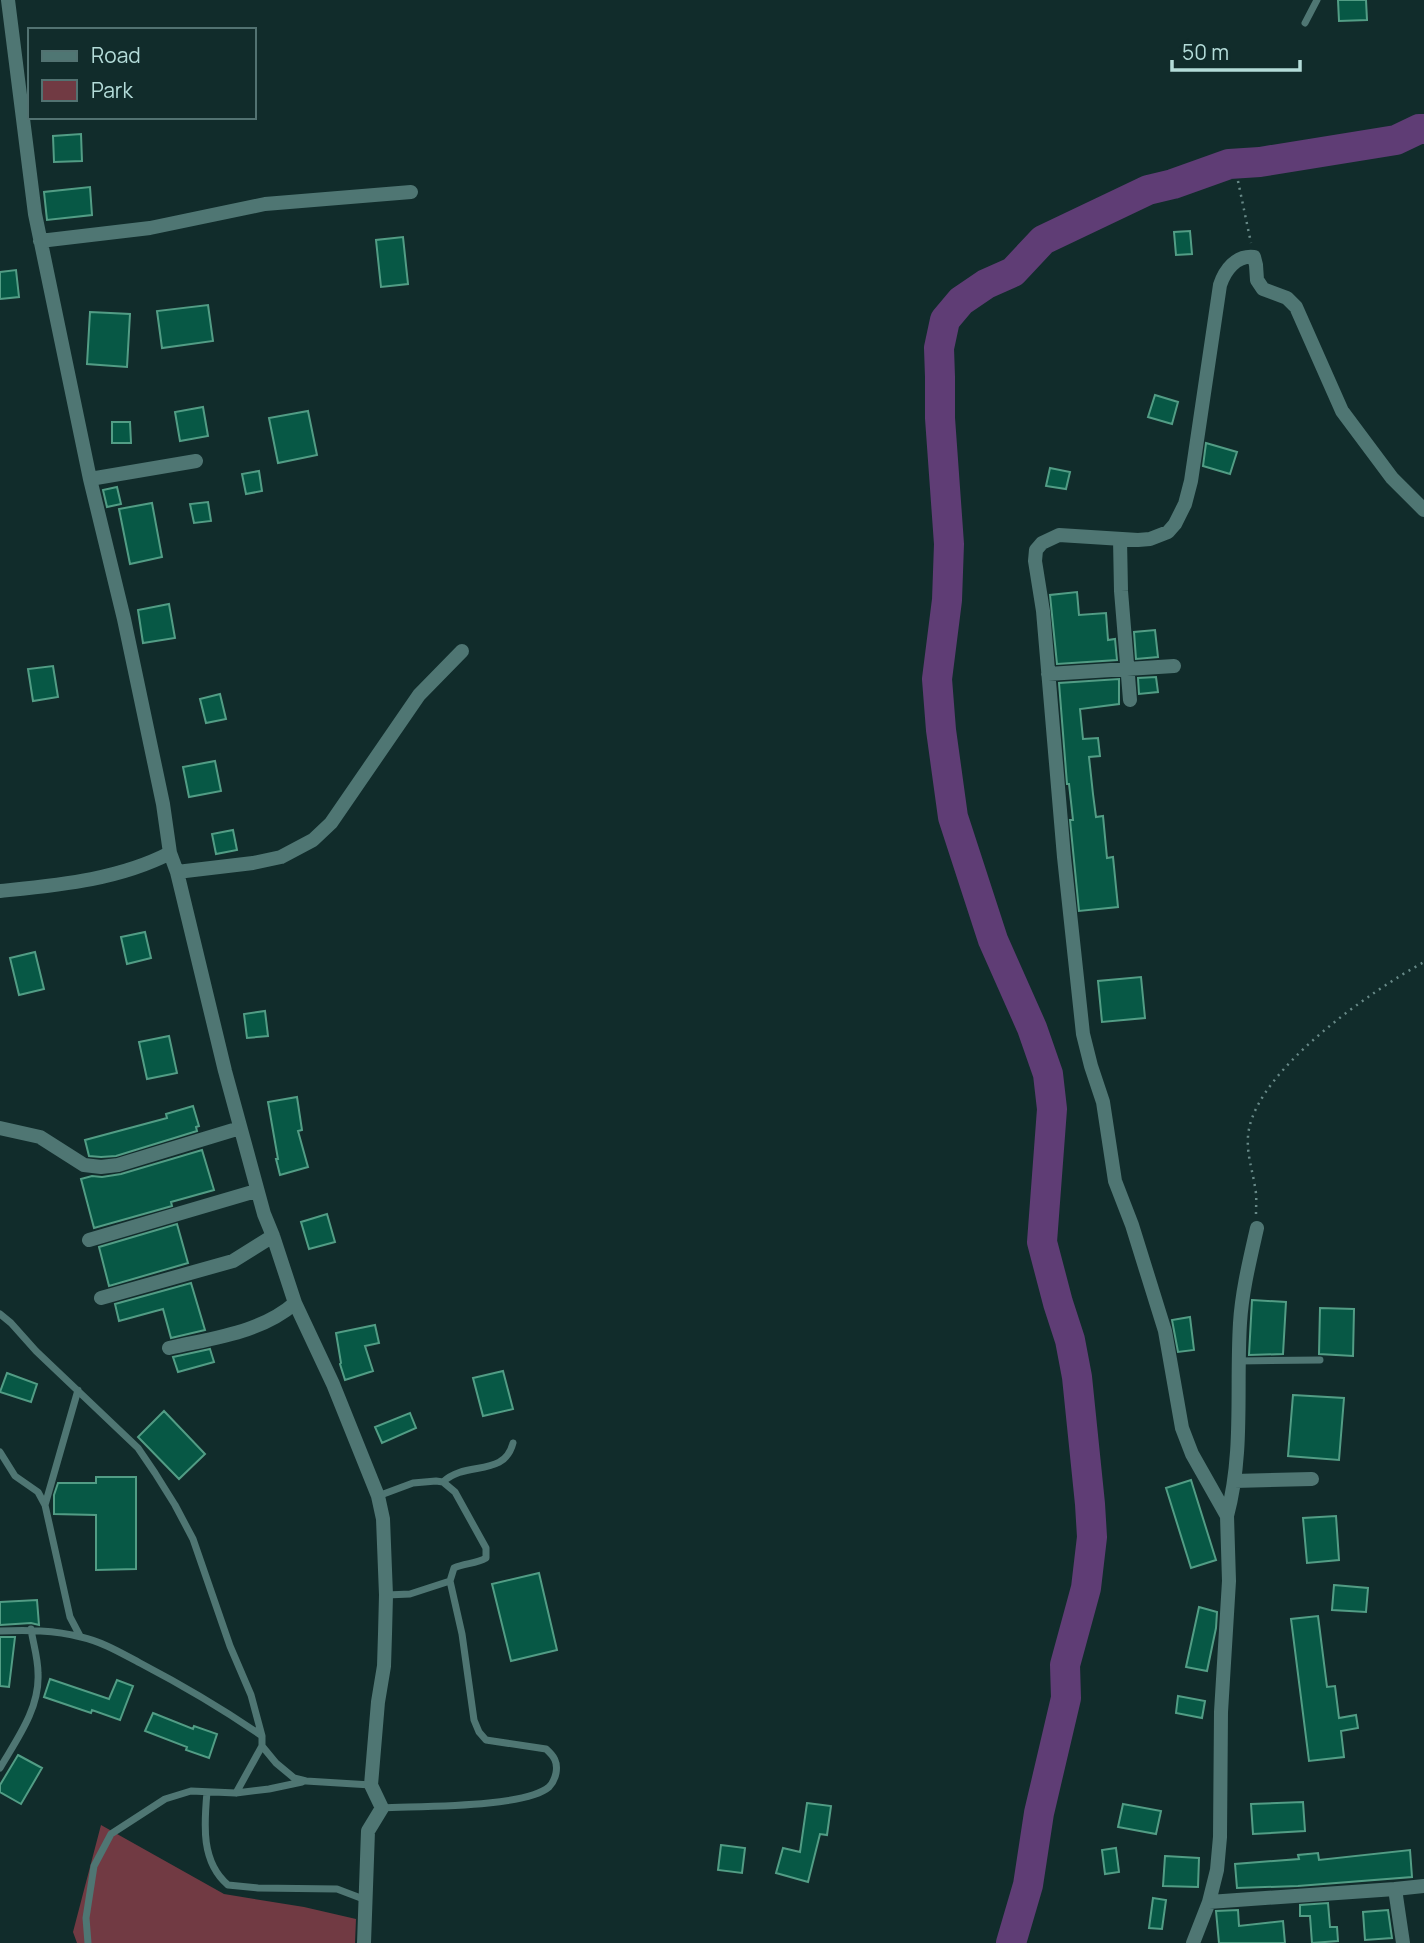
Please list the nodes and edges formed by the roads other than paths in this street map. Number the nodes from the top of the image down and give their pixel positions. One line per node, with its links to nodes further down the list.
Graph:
1 (8, 0): 5 (street)
2 (1317, 0): 3 (lane)
3 (1304, 23)
4 (411, 192): 5 (street)
5 (40, 241): 7 (street)
6 (196, 461): 7 (street)
7 (90, 479): 15 (street)
8 (1424, 510): 9 (street)
9 (1120, 539): 12 (street); 13 (street)
10 (462, 651): 16 (street)
11 (1174, 666): 12 (street)
12 (1127, 668): 13 (street); 14 (street)
13 (1048, 674): 38 (street)
14 (1130, 700)
15 (170, 853): 16 (street); 17 (street)
16 (177, 872): 19 (street)
17 (0, 891)
18 (0, 1128): 19 (street)
19 (240, 1128): 20 (street)
20 (256, 1191): 22 (street); 23 (street)
21 (1257, 1228): 29 (street)
22 (273, 1236): 24 (street); 25 (street)
23 (89, 1240)
24 (101, 1298)
25 (295, 1303): 27 (street); 36 (street)
26 (0, 1314): 30 (lane)
27 (169, 1348)
28 (1320, 1360): 29 (lane)
29 (1239, 1361): 34 (street)
30 (78, 1390): 37 (lane); 44 (lane)
31 (513, 1443): 35 (lane)
32 (0, 1451): 37 (lane)
33 (1312, 1479): 34 (street)
34 (1234, 1481): 38 (street)
35 (443, 1482): 36 (lane); 39 (lane)
36 (378, 1496): 40 (street)
37 (45, 1504): 43 (lane)
38 (1227, 1516): 55 (street)
39 (450, 1581): 40 (lane); 51 (lane)
40 (386, 1595): 48 (street)
41 (30, 1629): 42 (lane); 43 (lane); 46 (lane)
42 (0, 1631)
43 (80, 1636): 44 (lane)
44 (262, 1736): 45 (lane)
45 (262, 1746): 47 (lane); 50 (lane)
46 (0, 1768)
47 (306, 1781): 48 (lane); 50 (lane)
48 (371, 1786): 51 (street)
49 (207, 1792): 50 (lane); 54 (lane); 56 (lane)
50 (236, 1793)
51 (382, 1808): 54 (street)
52 (1424, 1886): 53 (street)
53 (1395, 1889): 55 (street); 59 (street)
54 (367, 1900): 57 (street)
55 (1209, 1902): 58 (street)
56 (88, 1943)
57 (364, 1943)
58 (1193, 1943)
59 (1403, 1943)

